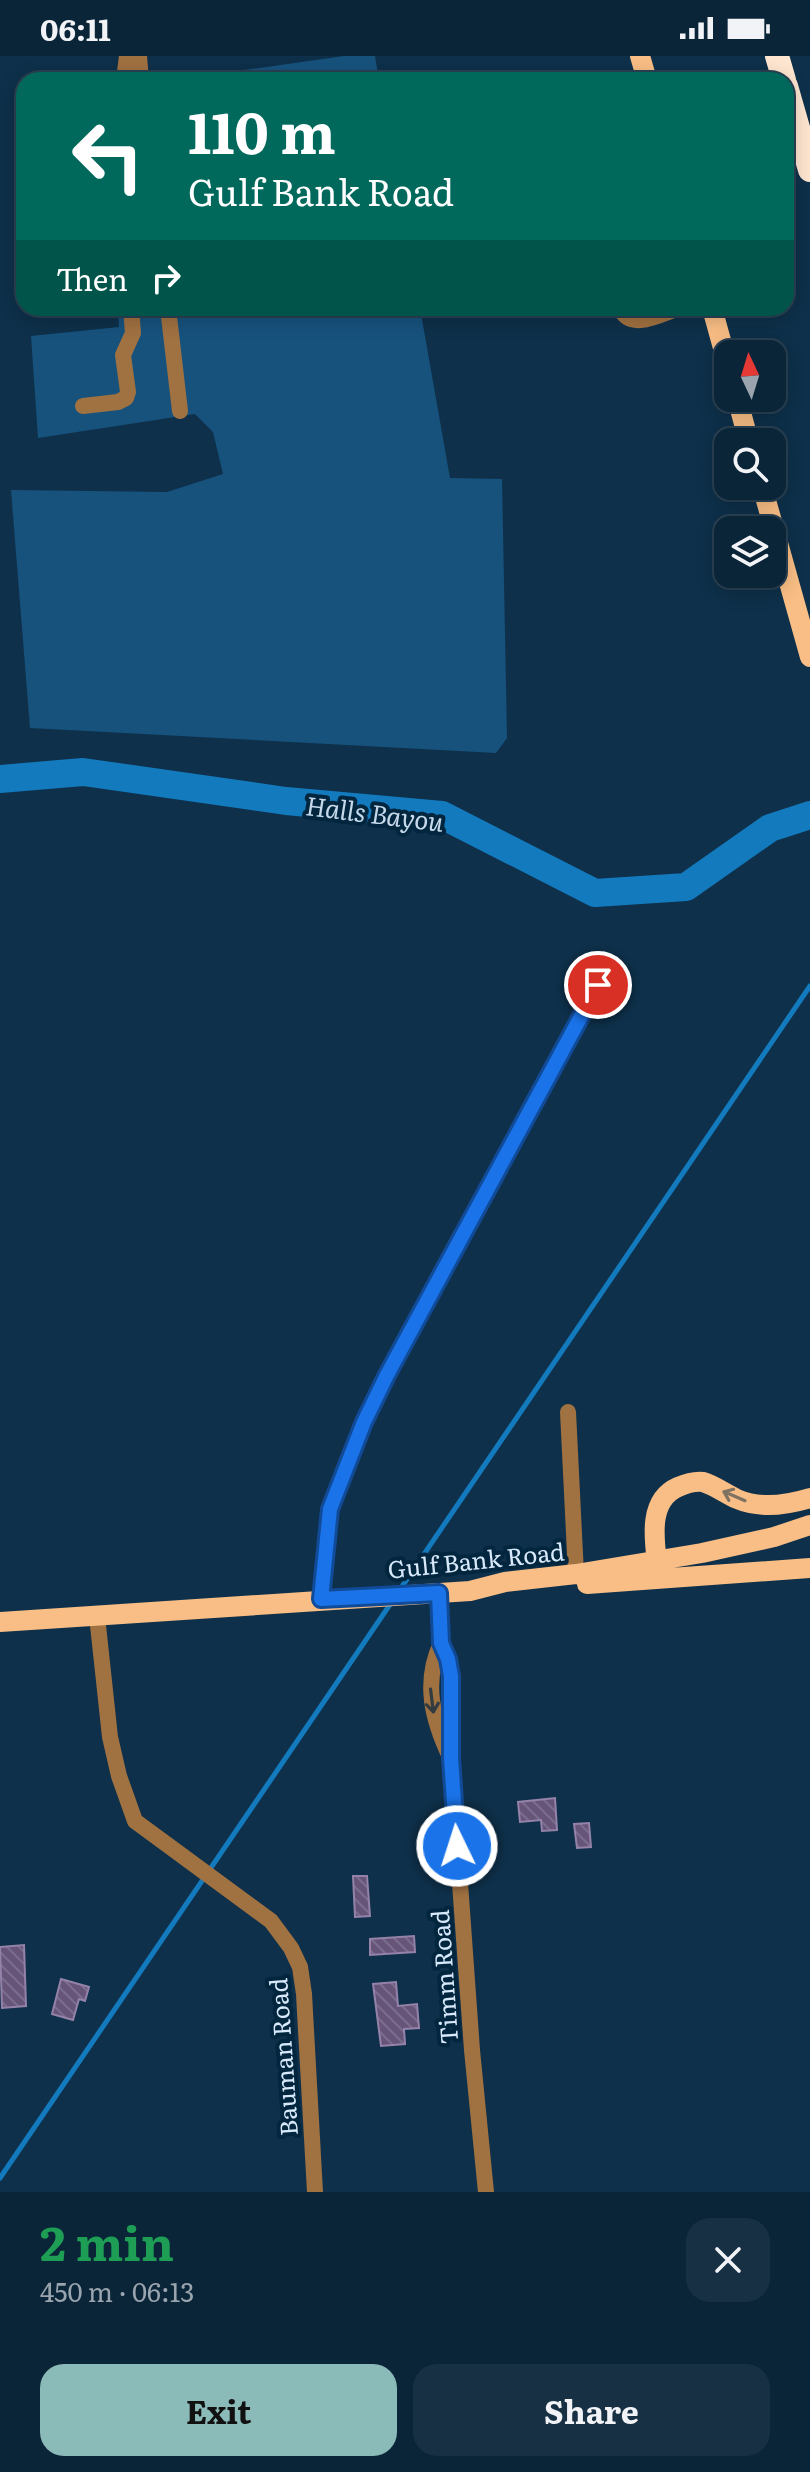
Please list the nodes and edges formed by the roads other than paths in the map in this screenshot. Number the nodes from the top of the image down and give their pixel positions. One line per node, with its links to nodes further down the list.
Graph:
1 (794, 114): 2 (highway)
2 (810, 170)
3 (132, 316): 9 (street)
4 (169, 316): 10 (street)
5 (625, 316): 6 (street)
6 (655, 316)
7 (714, 316): 8 (main road)
8 (721, 340)
9 (83, 406)
10 (180, 411)
11 (766, 500): 12 (main road)
12 (808, 650)
13 (598, 985): 22 (street)
14 (568, 1412): 19 (street)
15 (810, 1498): 18 (main road, one-way to 18)
16 (810, 1525): 18 (main road, Gulf Bank Road)
17 (810, 1568): 18 (main road)
18 (658, 1569): 19 (main road, Gulf Bank Road); 20 (main road)
19 (576, 1574): 20 (main road, Gulf Bank Road)
20 (470, 1591): 21 (main road, Gulf Bank Road)
21 (432, 1593): 22 (main road, Gulf Bank Road); 26 (street, Timm Road)
22 (321, 1599): 23 (main road, Gulf Bank Road)
23 (97, 1616): 24 (main road, Gulf Bank Road); 25 (street, Bauman Road)
24 (0, 1622)
25 (315, 2192)
26 (486, 2192)

